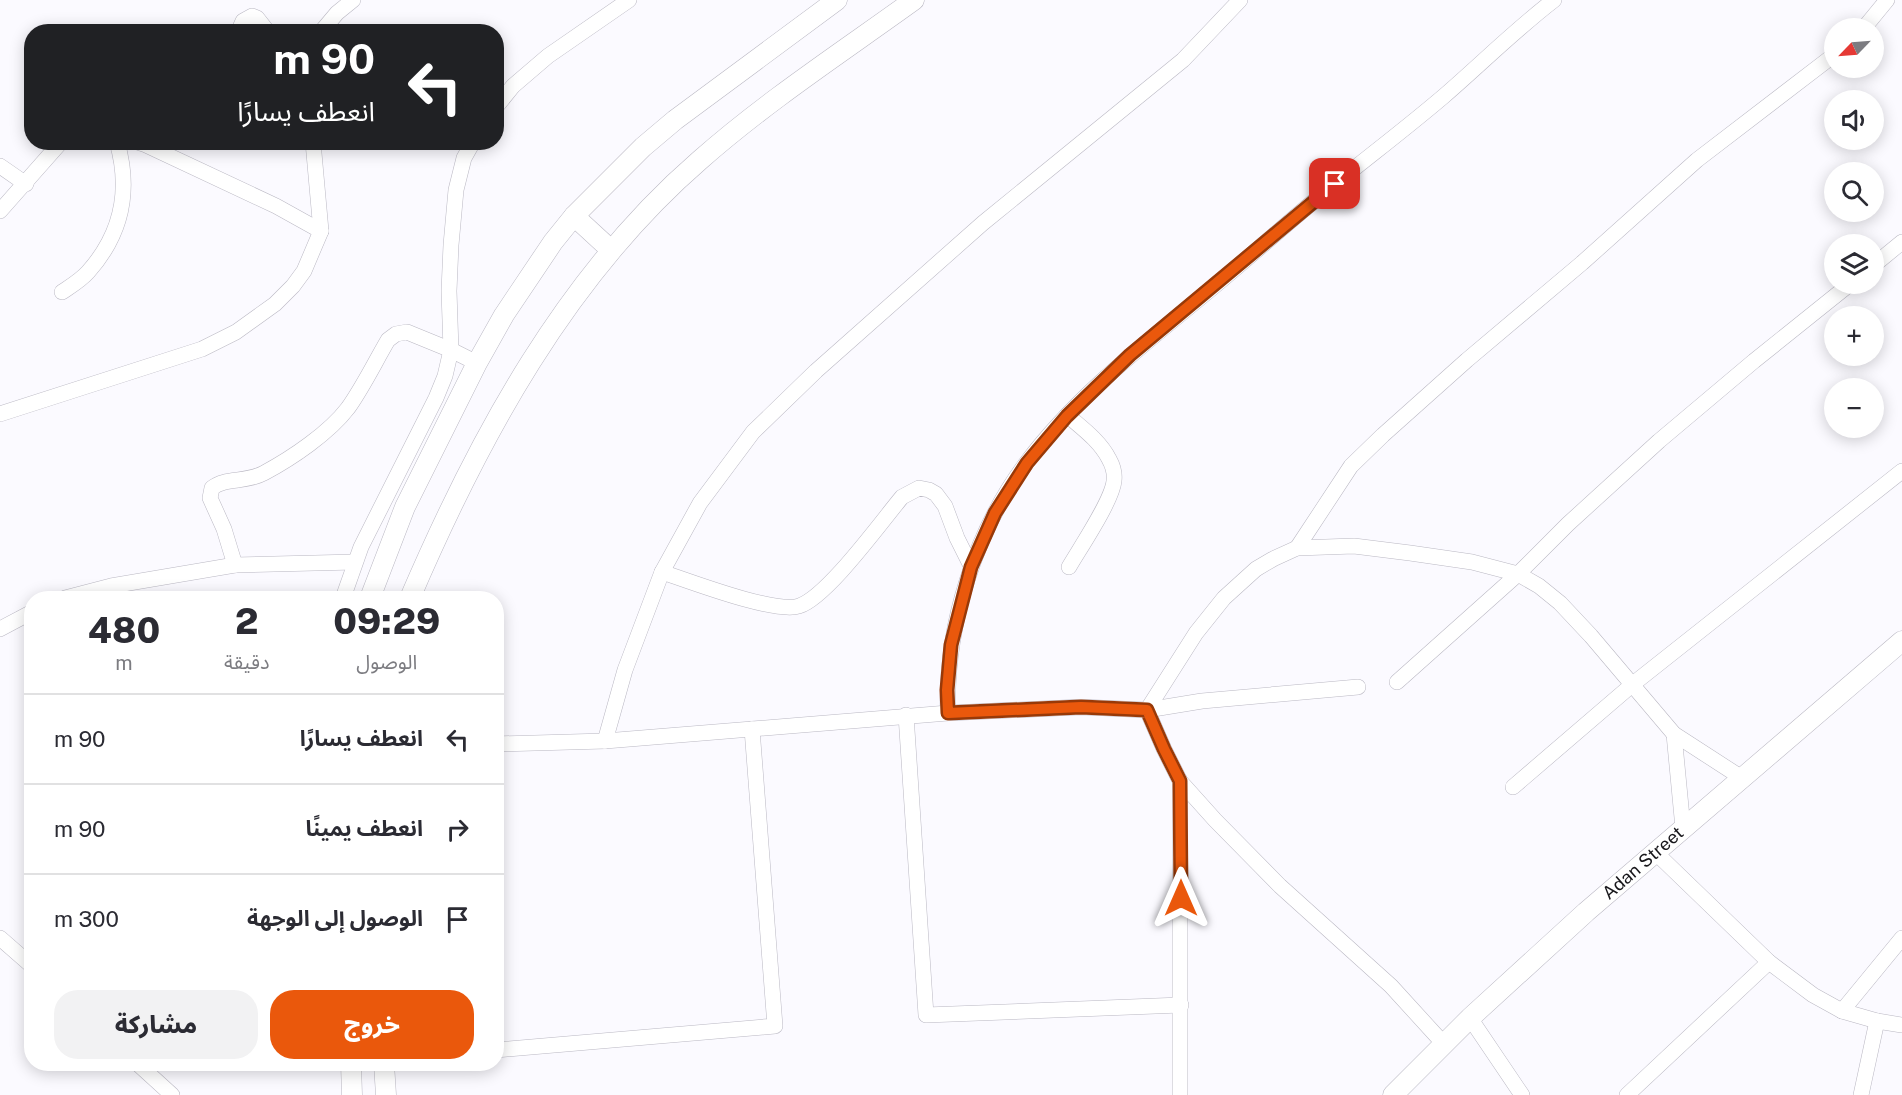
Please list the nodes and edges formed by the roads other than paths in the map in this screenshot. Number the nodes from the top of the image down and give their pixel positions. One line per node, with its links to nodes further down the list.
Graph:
1 (629, 0): 13 (street)
2 (837, 0): 22 (street)
3 (914, 0): 25 (street)
4 (1240, 0): 39 (street)
5 (1554, 0): 32 (street)
6 (1887, 0): 8 (street)
7 (349, 1): 11 (street)
8 (1872, 18)
9 (242, 24): 10 (street)
10 (262, 24)
11 (326, 24)
12 (1824, 63): 34 (street)
13 (504, 97)
14 (54, 150): 20 (street)
15 (119, 150): 27 (street)
16 (157, 150): 23 (street)
17 (314, 150): 23 (street)
18 (468, 150): 29 (street)
19 (0, 166): 20 (street)
20 (26, 184): 21 (street)
21 (0, 211)
22 (574, 216): 25 (street); 30 (street)
23 (321, 231): 31 (street)
24 (1902, 242): 26 (street)
25 (611, 250): 44 (street)
26 (1884, 257)
27 (62, 292)
28 (1838, 294): 40 (street)
29 (451, 350): 30 (street); 35 (street); 36 (street)
30 (477, 363): 43 (street)
31 (0, 414)
32 (1067, 416): 37 (street); 38 (street)
33 (1902, 471): 49 (street)
34 (1297, 548): 40 (street); 51 (street)
35 (355, 561): 36 (street); 42 (street)
36 (235, 565): 41 (street)
37 (971, 567): 39 (street); 52 (street)
38 (1069, 567)
39 (662, 572): 56 (street)
40 (1518, 574): 48 (street); 49 (street)
41 (92, 591)
42 (345, 591)
43 (373, 591)
44 (413, 591)
45 (24, 616): 46 (street)
46 (0, 629)
47 (1902, 641): 58 (street, Adan Street)
48 (1396, 682)
49 (1633, 684): 55 (street); 60 (street)
50 (1358, 687): 51 (street)
51 (1147, 710): 52 (street); 59 (street)
52 (948, 713): 53 (street)
53 (906, 715): 54 (street); 67 (street)
54 (752, 729): 56 (street); 73 (street)
55 (1674, 734): 58 (street); 61 (street)
56 (605, 741): 57 (street)
57 (504, 744)
58 (1742, 778): 61 (street, Adan Street)
59 (1180, 781): 67 (street); 72 (street)
60 (1513, 787)
61 (1683, 828): 62 (street, Adan Street)
62 (1656, 853): 66 (street); 69 (street, Adan Street)
63 (0, 938): 65 (street)
64 (1902, 938): 68 (street)
65 (24, 959)
66 (1769, 962): 68 (street); 83 (street)
67 (1181, 1005): 80 (street)
68 (1842, 1011): 70 (street)
69 (1470, 1018): 72 (street, Adan Street); 82 (street)
70 (1878, 1021): 71 (street); 84 (street)
71 (1902, 1025)
72 (1443, 1043): 81 (street, Adan Street)
73 (504, 1049)
74 (146, 1071): 77 (street)
75 (351, 1071): 78 (street)
76 (384, 1071): 79 (street)
77 (172, 1095)
78 (352, 1095)
79 (386, 1095)
80 (1180, 1095)
81 (1393, 1095)
82 (1522, 1095)
83 (1627, 1095)
84 (1861, 1095)

